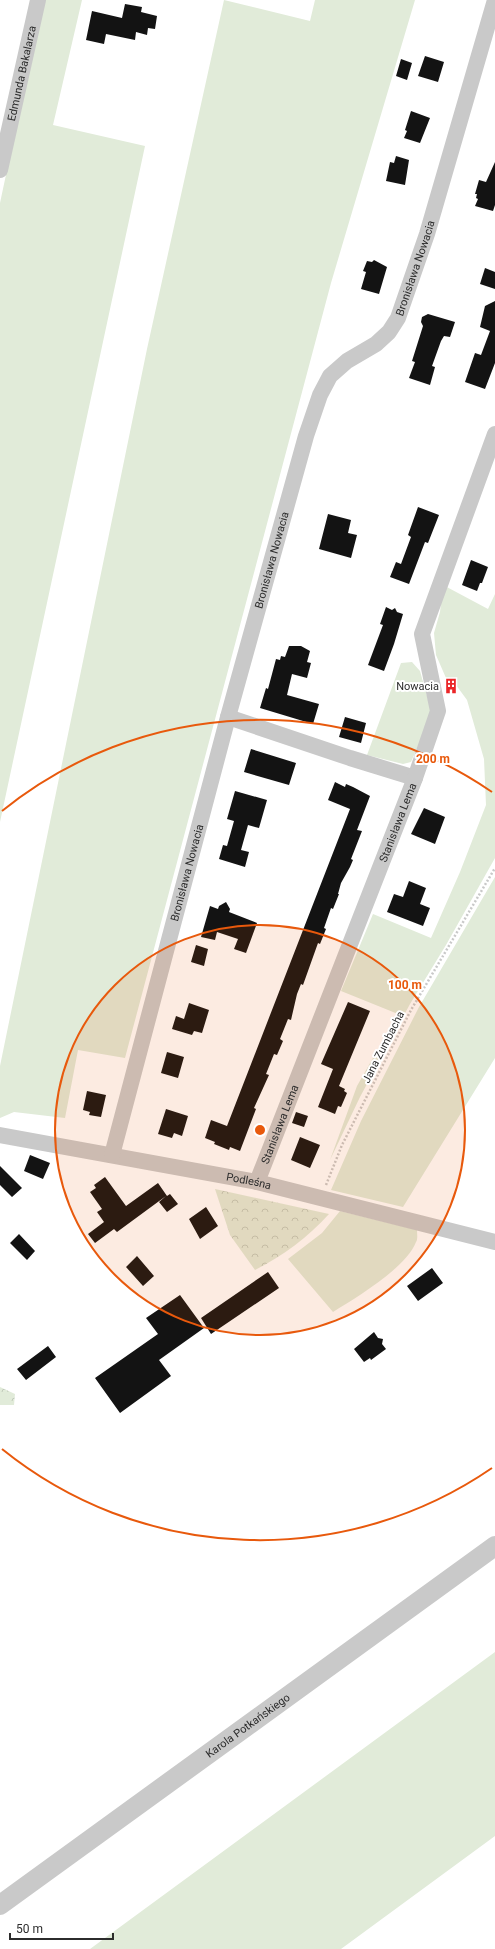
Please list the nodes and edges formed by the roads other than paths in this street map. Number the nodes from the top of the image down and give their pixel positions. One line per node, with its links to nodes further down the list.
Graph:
1 (38, 0): 3 (street, Edmunda Bakalarza)
2 (495, 0): 6 (street, Bronisława Nowacia)
3 (2, 148): 4 (street, Edmunda Bakalarza)
4 (0, 170)
5 (495, 434): 7 (street, Stanisława Lema)
6 (228, 717): 7 (street); 9 (street, Bronisława Nowacia)
7 (415, 778): 10 (street, Stanisława Lema)
8 (0, 1135): 9 (street, Podleśna)
9 (112, 1154): 10 (street, Podleśna)
10 (256, 1182): 11 (street, Podleśna)
11 (495, 1242)
12 (495, 1546): 13 (street, Karola Potkańskiego)
13 (0, 1905)

